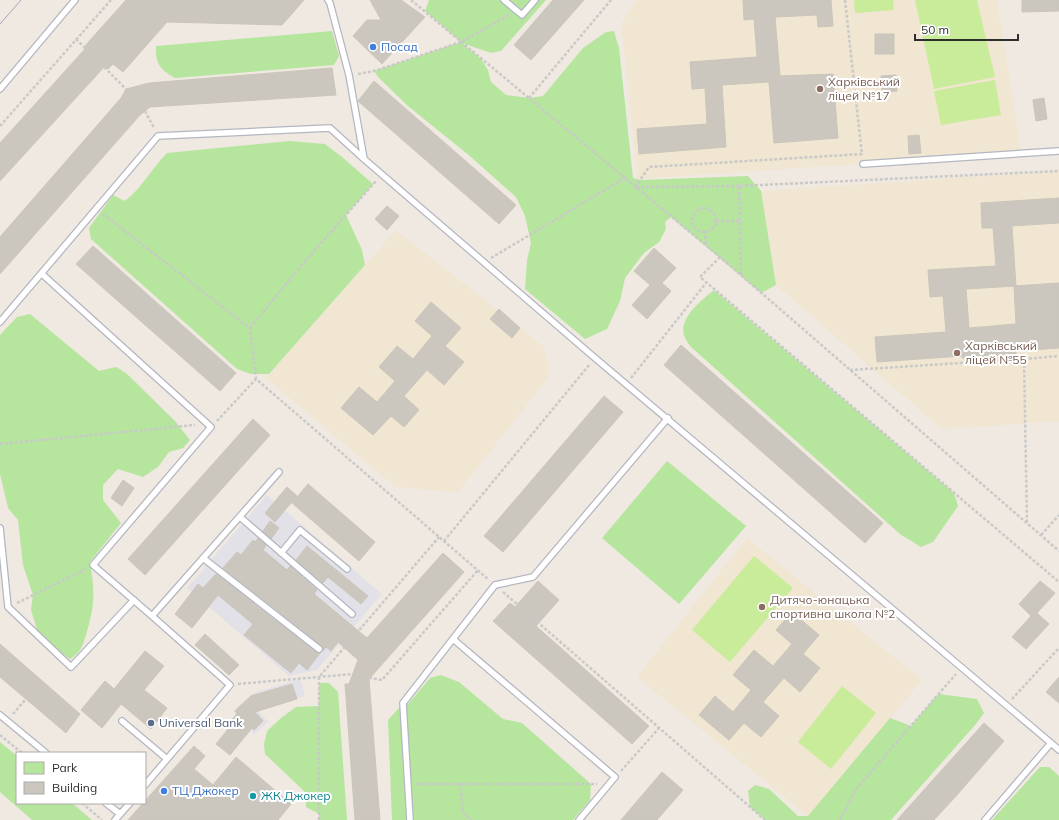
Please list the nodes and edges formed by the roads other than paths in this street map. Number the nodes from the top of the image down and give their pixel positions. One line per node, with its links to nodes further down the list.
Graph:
1 (75, 0): 5 (lane)
2 (504, 0): 3 (lane)
3 (535, 0)
4 (330, 1): 7 (lane)
5 (0, 88)
6 (1059, 151): 8 (lane)
7 (364, 159): 9 (lane); 11 (lane)
8 (863, 164)
9 (42, 274): 10 (lane); 18 (lane)
10 (0, 322)
11 (668, 418): 21 (lane); 25 (lane)
12 (279, 472): 13 (lane)
13 (240, 517): 15 (lane); 16 (lane)
14 (0, 528): 18 (lane)
15 (281, 553): 17 (lane); 19 (lane)
16 (203, 558): 20 (lane); 22 (lane)
17 (347, 569)
18 (134, 600): 20 (lane)
19 (352, 614)
20 (152, 616): 28 (lane)
21 (453, 639): 34 (lane); 35 (lane)
22 (319, 649)
23 (0, 715): 27 (lane)
24 (122, 721): 28 (lane)
25 (1051, 743): 26 (lane); 36 (lane)
26 (1059, 750)
27 (45, 752)
28 (167, 759): 29 (lane)
29 (146, 784)
30 (107, 804): 32 (lane)
31 (129, 804): 32 (lane)
32 (120, 814): 33 (lane)
33 (115, 820)
34 (410, 820)
35 (579, 820)
36 (985, 820)

